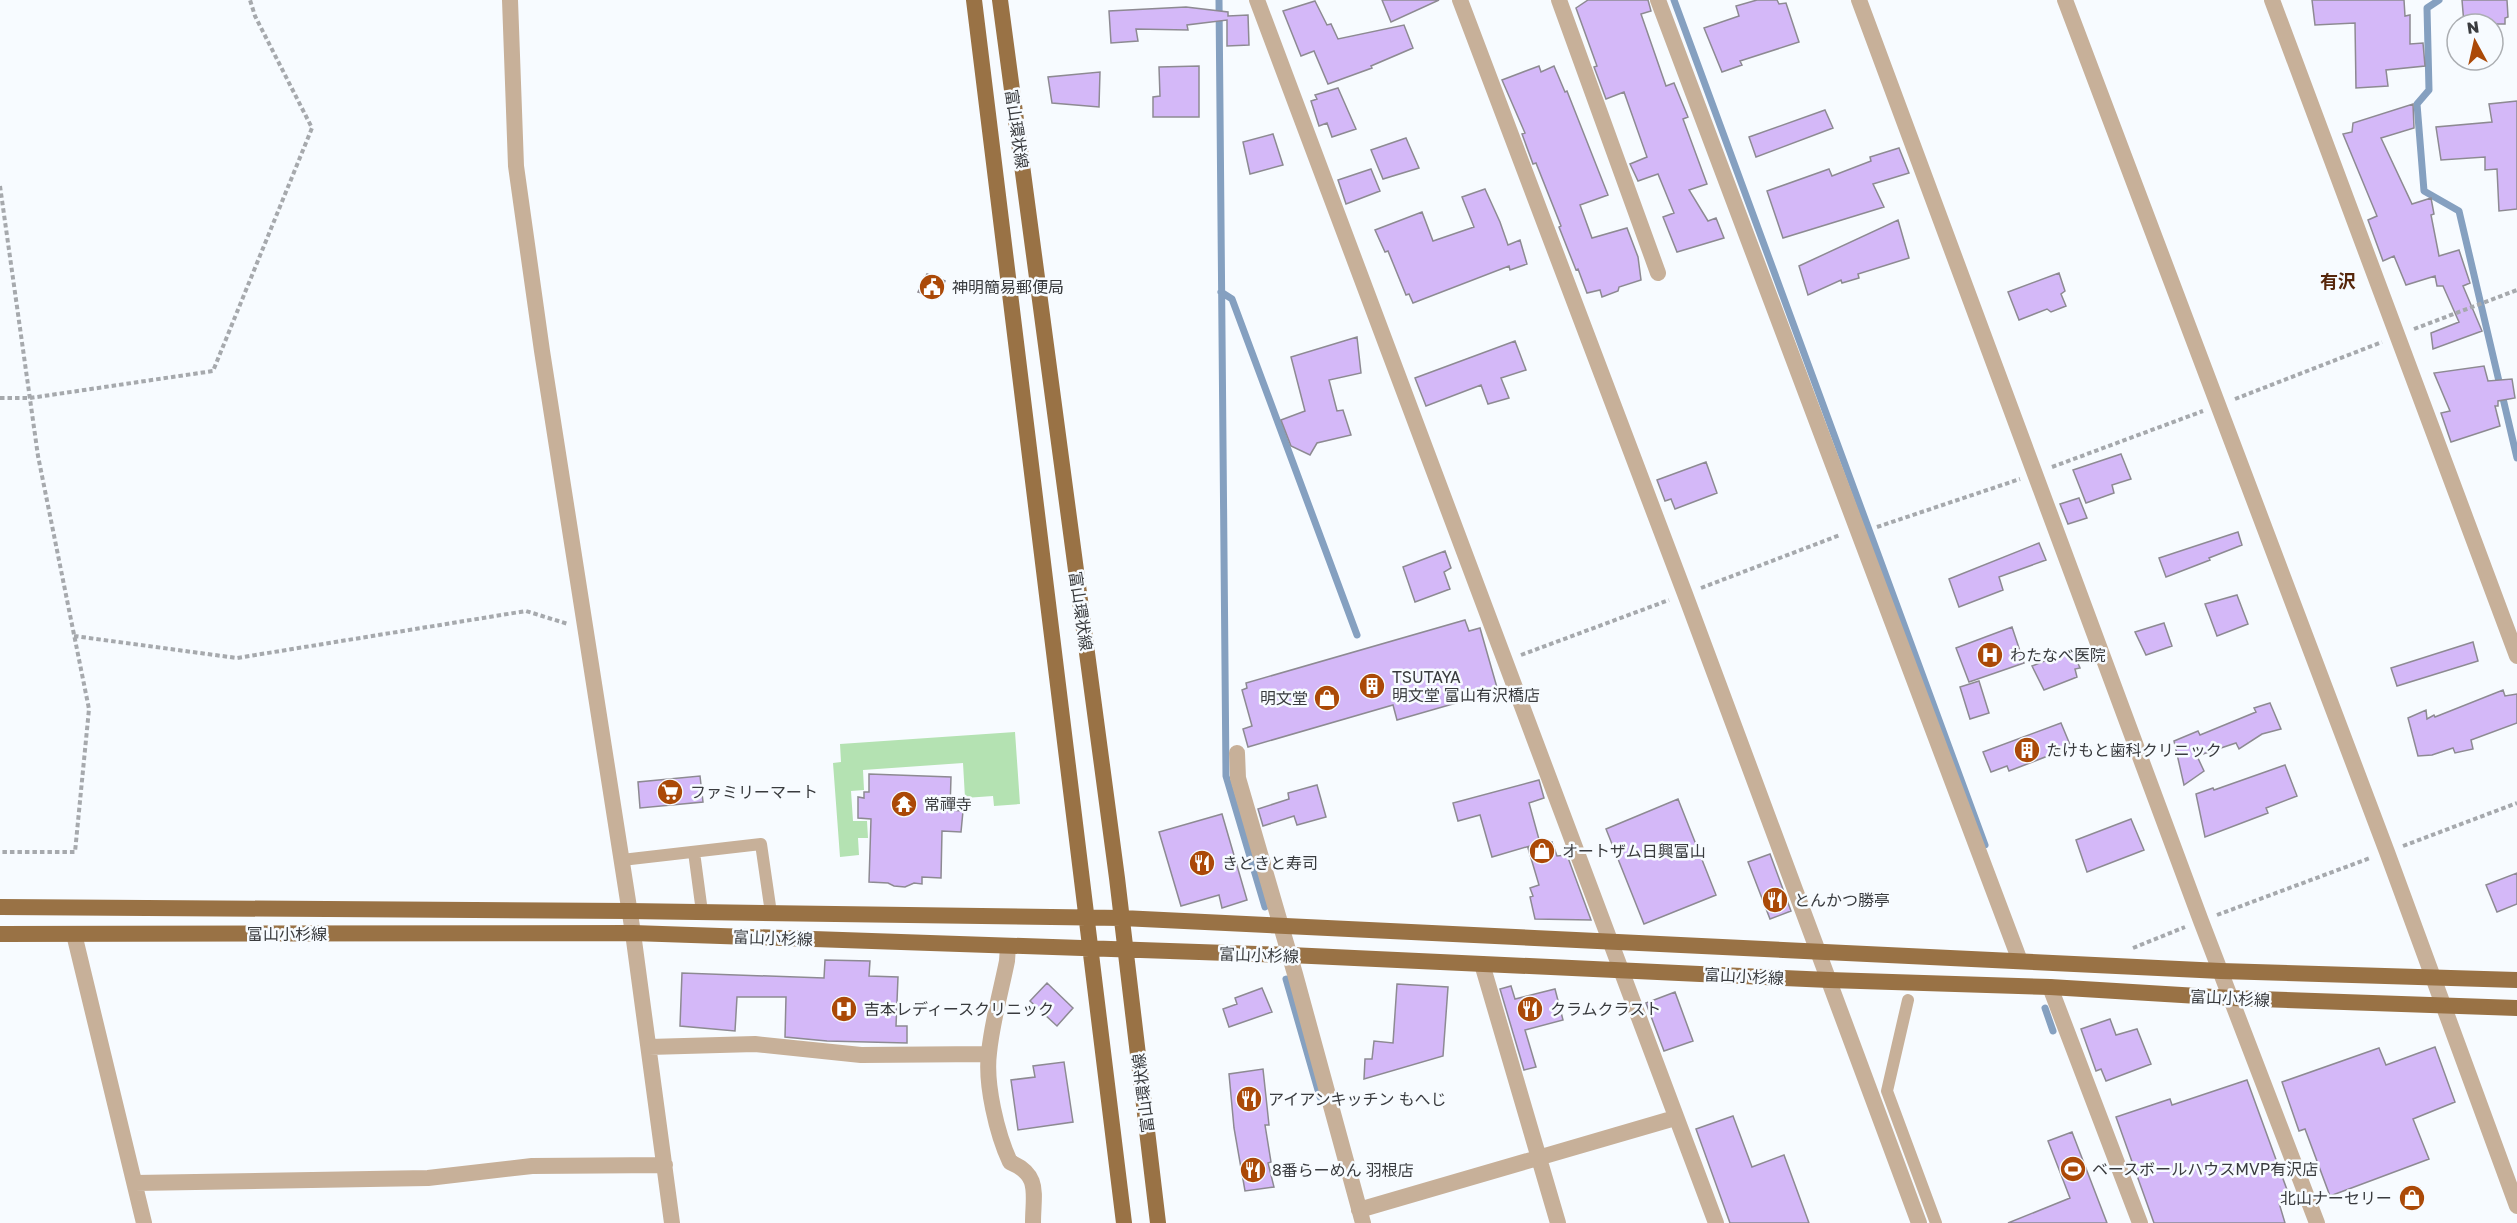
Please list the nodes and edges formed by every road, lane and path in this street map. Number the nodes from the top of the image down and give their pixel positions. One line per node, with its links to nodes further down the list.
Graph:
1 (250, 0): 17 (path)
2 (510, 0): 22 (street)
3 (974, 0): 36 (main road, 富山環状線)
4 (1000, 0): 37 (main road, 富山環状線)
5 (1257, 0): 25 (street)
6 (1460, 0): 21 (street)
7 (1559, 0): 13 (street)
8 (1658, 0): 20 (street)
9 (1859, 0): 19 (street)
10 (2065, 0): 18 (street)
11 (2272, 0): 15 (street)
12 (0, 186): 17 (path)
13 (1658, 273)
14 (2517, 290): 15 (path)
15 (2398, 336): 18 (path); 24 (street)
16 (0, 398): 17 (path)
17 (30, 398): 23 (path)
18 (2217, 405): 19 (path); 30 (street)
19 (2035, 474): 20 (path); 38 (street)
20 (1856, 530): 21 (path); 50 (street)
21 (1685, 594): 25 (path); 48 (street)
22 (585, 630): 23 (path); 31 (street)
23 (75, 636): 28 (path)
24 (2517, 656)
25 (1505, 661): 43 (street)
26 (1237, 753): 39 (street)
27 (2517, 803): 30 (path)
28 (0, 852)
29 (694, 852): 31 (lane); 34 (lane); 35 (lane)
30 (2387, 852): 38 (path); 54 (street)
31 (622, 860): 33 (street)
32 (0, 907): 33 (main road, 富山小杉線)
33 (629, 910): 34 (main road, 富山小杉線); 40 (street)
34 (702, 912): 35 (main road, 富山小杉線)
35 (771, 914): 36 (main road, 富山小杉線)
36 (1087, 917): 37 (main road, 富山小杉線); 45 (main road, 富山環状線)
37 (1122, 918): 39 (main road, 富山小杉線); 46 (main road, 富山環状線)
38 (2201, 921): 47 (path); 53 (street)
39 (1280, 926): 43 (main road, 富山小杉線); 49 (street)
40 (633, 933): 42 (main road, 富山小杉線); 44 (main road, 富山小杉線); 62 (street)
41 (0, 934): 42 (main road, 富山小杉線)
42 (74, 934): 68 (street)
43 (1609, 942): 48 (main road, 富山小杉線); 52 (street)
44 (1008, 946): 45 (main road, 富山小杉線); 63 (street)
45 (1092, 950): 46 (main road, 富山小杉線); 74 (main road, 富山環状線)
46 (1126, 951): 49 (main road, 富山小杉線); 75 (main road, 富山環状線)
47 (2124, 951)
48 (1818, 952): 50 (main road, 富山小杉線); 55 (street)
49 (1290, 956): 51 (main road, 富山小杉線); 70 (street)
50 (2020, 961): 53 (main road, 富山小杉線)
51 (1482, 964): 52 (main road, 富山小杉線); 66 (street)
52 (1619, 969): 55 (main road, 富山小杉線); 64 (street)
53 (2221, 971): 54 (main road, 富山小杉線); 58 (street)
54 (2433, 976): 56 (main road, 富山小杉線); 60 (street)
55 (1829, 980): 57 (main road, 富山小杉線); 65 (street)
56 (2517, 980)
57 (2050, 987): 58 (main road, 富山小杉線); 80 (street)
58 (2232, 998): 60 (main road, 富山小杉線); 81 (street)
59 (1908, 1000): 65 (lane)
60 (2443, 1005): 61 (main road, 富山小杉線); 69 (street)
61 (2517, 1008)
62 (649, 1047): 63 (street); 67 (street)
63 (988, 1054): 73 (street)
64 (1675, 1118): 66 (street); 77 (street)
65 (1893, 1129): 78 (street); 79 (lane)
66 (1539, 1157): 70 (street); 76 (street)
67 (664, 1165): 68 (street); 72 (street)
68 (135, 1184): 71 (street)
69 (2517, 1206)
70 (1361, 1216)
71 (144, 1223)
72 (672, 1223)
73 (1033, 1223)
74 (1124, 1223)
75 (1158, 1223)
76 (1558, 1223)
77 (1716, 1223)
78 (1919, 1223)
79 (1936, 1223)
80 (2140, 1223)
81 (2317, 1223)

